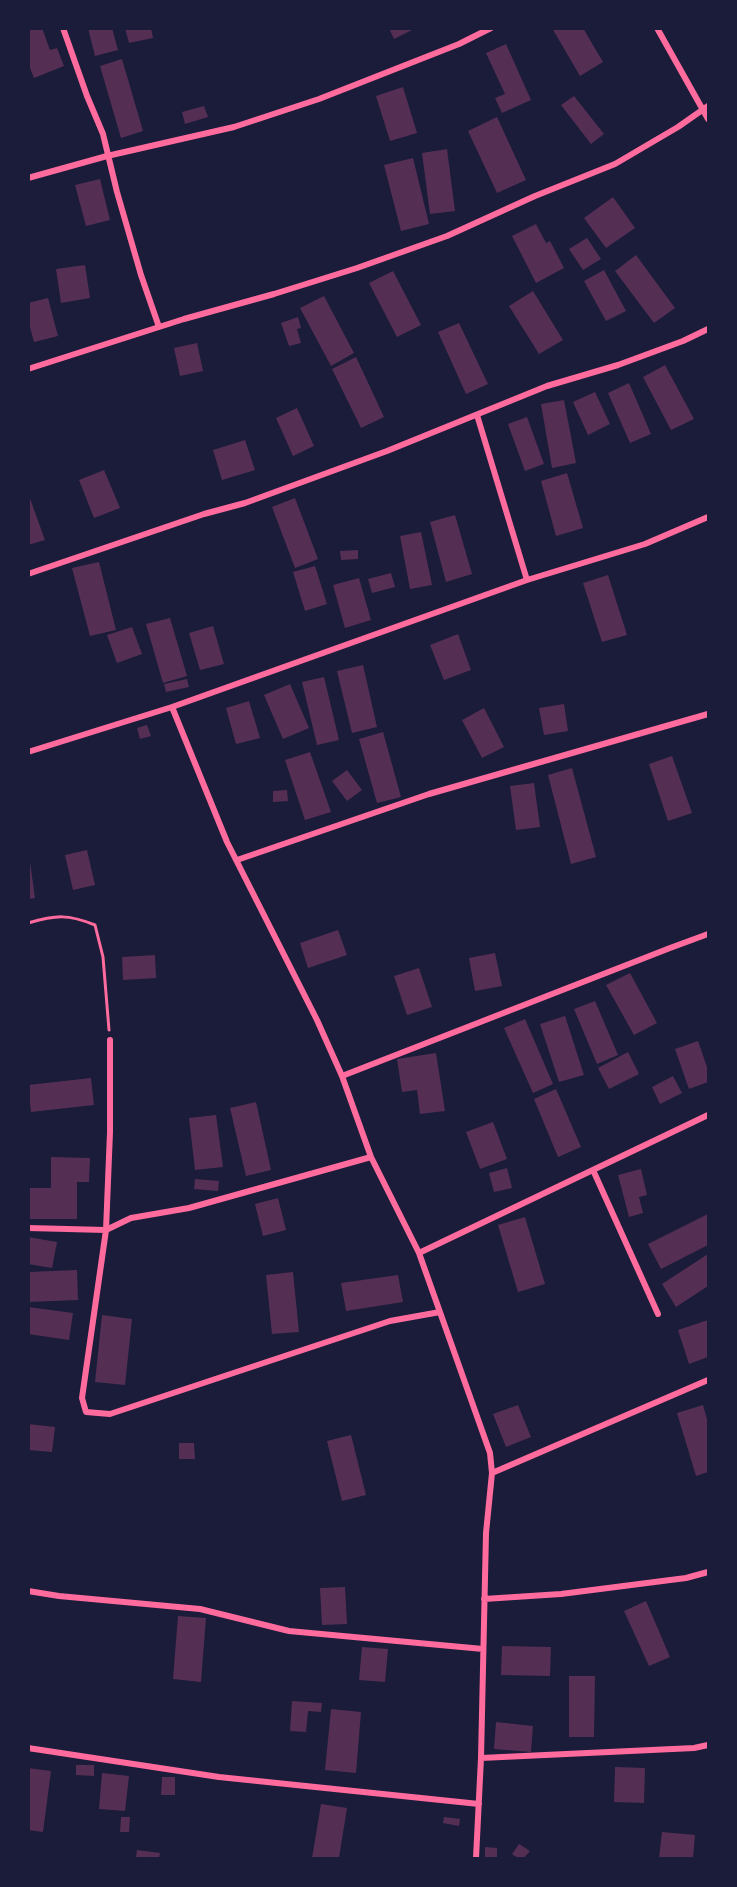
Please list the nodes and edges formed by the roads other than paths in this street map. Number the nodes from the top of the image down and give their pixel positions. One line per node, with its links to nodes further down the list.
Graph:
1 (63, 28): 6 (street)
2 (491, 28): 6 (street)
3 (657, 28): 4 (street)
4 (706, 107): 5 (street); 8 (street)
5 (708, 119)
6 (108, 156): 7 (street); 8 (street)
7 (28, 178)
8 (159, 327): 10 (street)
9 (708, 329): 11 (street)
10 (28, 369)
11 (477, 415): 13 (street); 14 (street)
12 (708, 517): 14 (street)
13 (28, 574)
14 (527, 580): 15 (street)
15 (172, 707): 17 (street); 18 (street)
16 (708, 714): 18 (street)
17 (28, 752)
18 (237, 860): 21 (street)
19 (708, 934): 21 (street)
20 (110, 1040): 26 (street)
21 (342, 1076): 23 (street)
22 (708, 1115): 24 (street)
23 (371, 1157): 26 (street); 27 (street)
24 (593, 1170): 27 (street); 29 (street)
25 (28, 1228): 26 (street)
26 (106, 1230): 28 (street)
27 (419, 1253): 28 (street)
28 (440, 1312): 31 (street)
29 (658, 1314)
30 (708, 1380): 31 (street)
31 (492, 1473): 34 (street)
32 (708, 1572): 34 (street)
33 (28, 1591): 35 (street)
34 (484, 1599): 35 (street)
35 (483, 1649): 38 (street)
36 (708, 1745): 38 (street)
37 (28, 1748): 39 (street)
38 (481, 1758): 39 (street)
39 (479, 1804): 40 (street)
40 (476, 1858)

